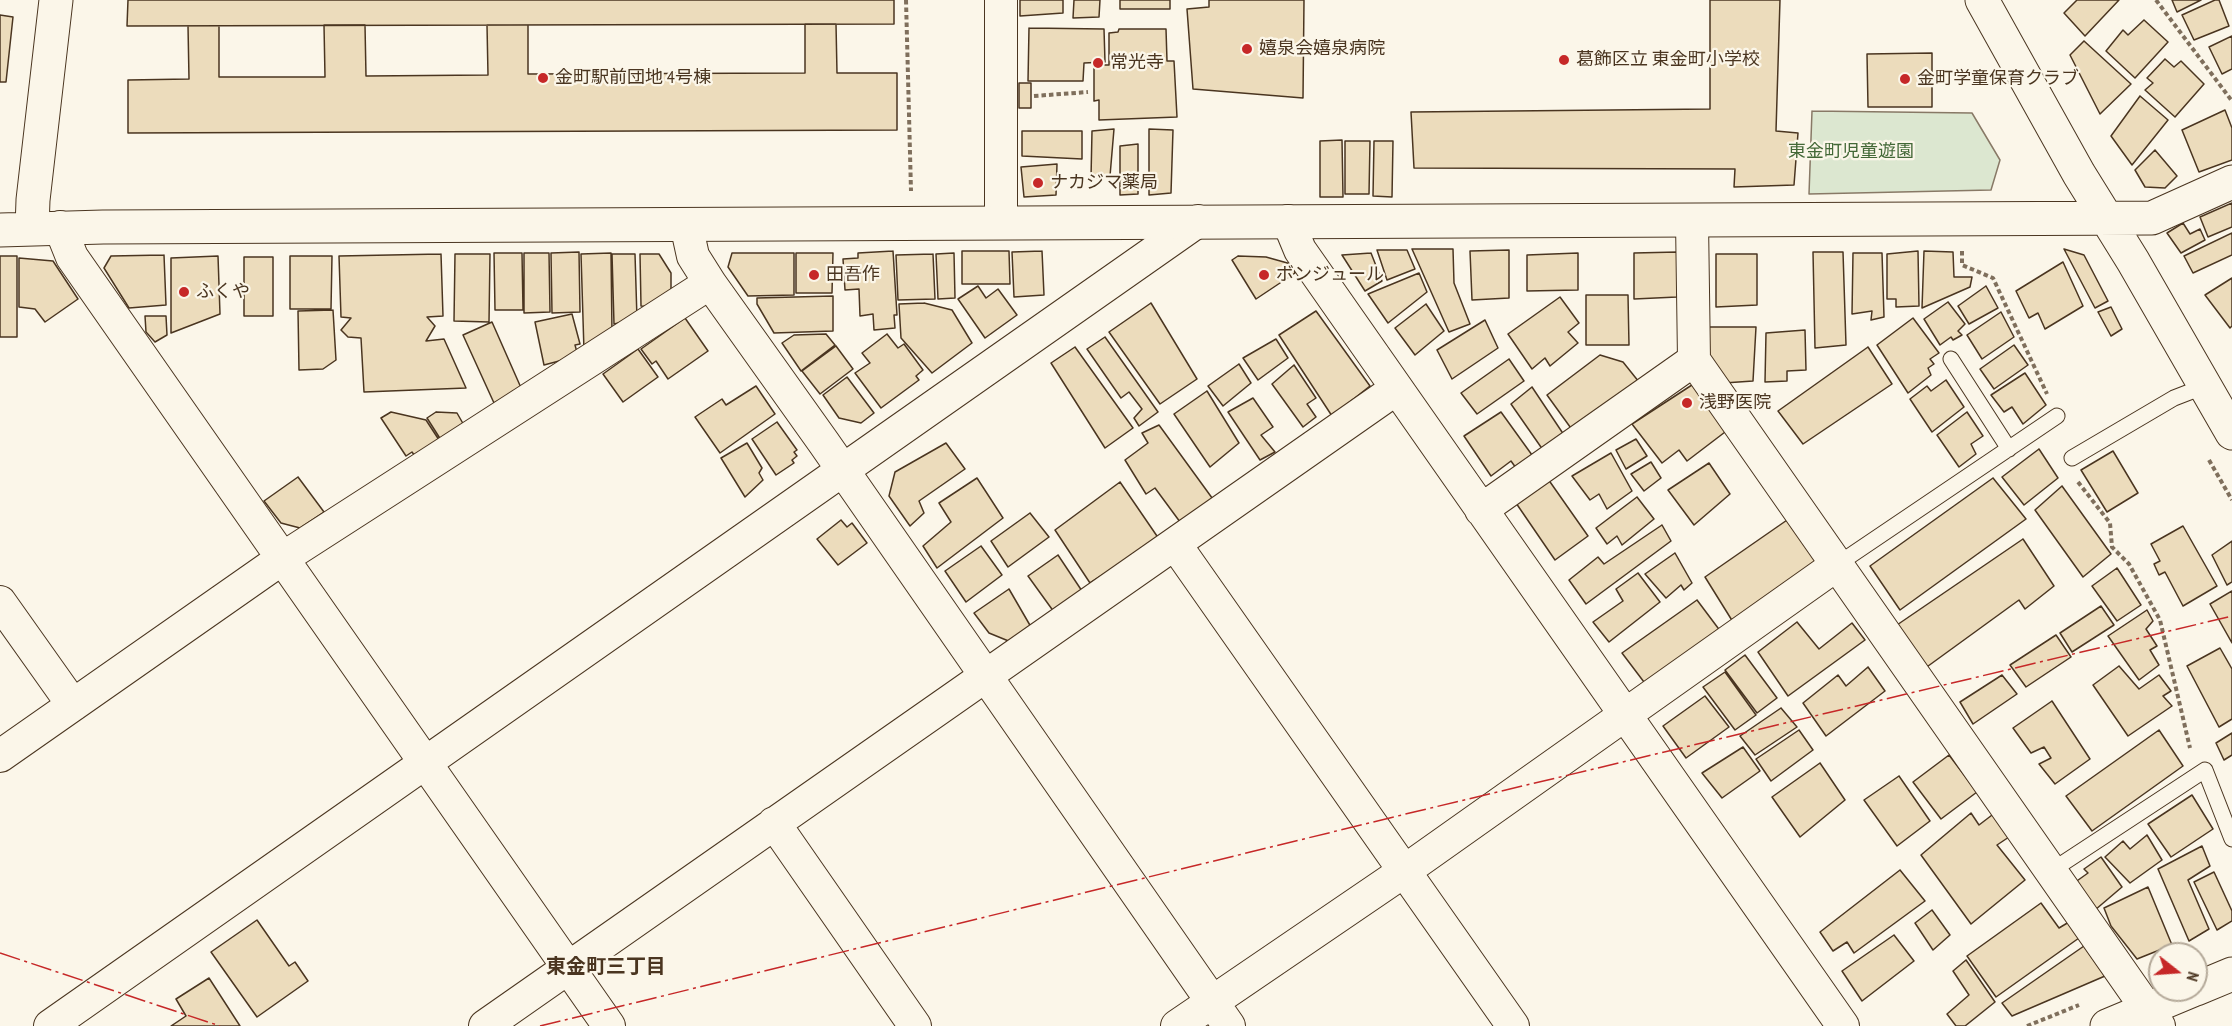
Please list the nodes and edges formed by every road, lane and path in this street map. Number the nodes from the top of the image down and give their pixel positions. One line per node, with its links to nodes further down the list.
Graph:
1 (56, 0): 17 (street)
2 (906, 0): 10 (path)
3 (1001, 0): 15 (street)
4 (1982, 0): 11 (street)
5 (2156, 0): 8 (path)
6 (1088, 92): 7 (path)
7 (1030, 96)
8 (2232, 101)
9 (2232, 182): 11 (street)
10 (911, 192)
11 (2106, 219): 14 (street); 23 (street)
12 (1198, 221): 13 (street); 15 (street); 30 (street)
13 (1288, 221): 14 (street); 24 (street)
14 (1692, 221): 22 (street)
15 (1002, 223): 16 (street)
16 (686, 224): 17 (street); 20 (street)
17 (46, 228): 18 (street); 34 (street)
18 (0, 230)
19 (1962, 247): 25 (path)
20 (710, 284): 30 (street); 34 (street)
21 (1951, 359): 27 (lane)
22 (1694, 360): 32 (street); 35 (street)
23 (2205, 386): 26 (street); 29 (lane)
24 (1396, 389): 32 (street); 33 (street)
25 (2057, 416): 27 (lane)
26 (2232, 432)
27 (2009, 449): 35 (lane)
28 (2203, 451): 31 (path)
29 (2072, 458): 42 (path)
30 (843, 471): 37 (street); 41 (street)
31 (2232, 500)
32 (1481, 510): 39 (street)
33 (1175, 544): 37 (street); 46 (street)
34 (283, 558): 38 (street); 41 (street)
35 (1838, 564): 39 (street); 45 (street)
36 (0, 602): 38 (street)
37 (986, 677): 43 (street); 51 (street)
38 (73, 705): 40 (street)
39 (1626, 715): 46 (street); 59 (street)
40 (0, 756)
41 (425, 763): 47 (street); 53 (street)
42 (2197, 775): 44 (lane); 45 (lane)
43 (774, 823): 47 (street); 56 (street)
44 (2232, 839)
45 (2051, 871): 52 (street)
46 (1404, 872): 51 (street); 58 (street)
47 (568, 968): 54 (street); 55 (street)
48 (2232, 974): 49 (street)
49 (2208, 983)
50 (2175, 1002): 52 (street)
51 (1220, 1014): 57 (street)
52 (2153, 1017): 60 (street)
53 (51, 1026)
54 (485, 1026)
55 (609, 1026)
56 (915, 1026)
57 (1177, 1026)
58 (1513, 1026)
59 (1843, 1026)
60 (2107, 1026)

